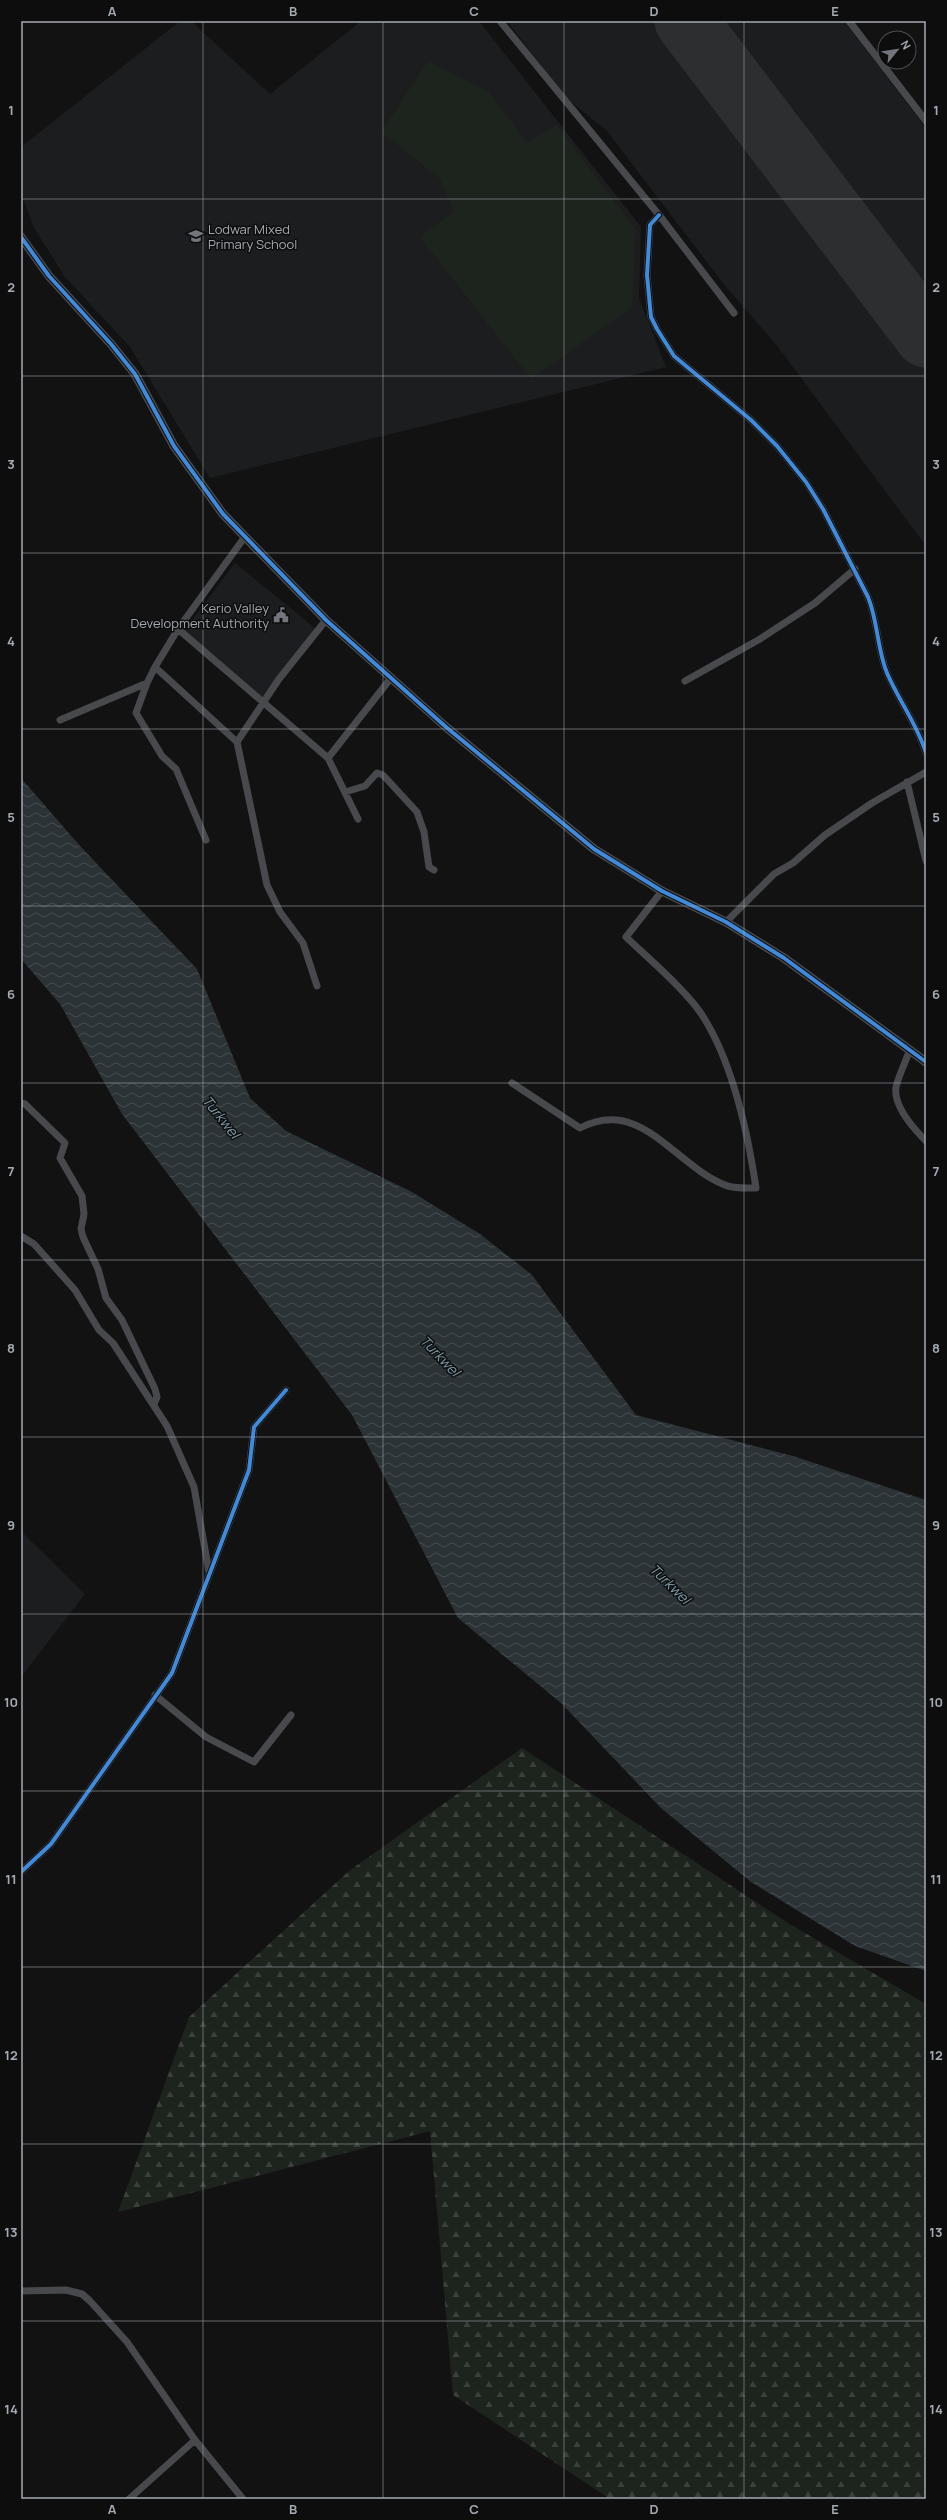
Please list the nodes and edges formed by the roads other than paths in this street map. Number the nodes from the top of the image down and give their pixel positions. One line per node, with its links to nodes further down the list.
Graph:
1 (500, 21): 4 (street)
2 (849, 21): 3 (street)
3 (926, 121)
4 (659, 215): 6 (street); 8 (street)
5 (21, 237): 7 (street)
6 (734, 313)
7 (244, 538): 9 (street); 10 (street)
8 (855, 569): 13 (street); 18 (street)
9 (326, 620): 12 (street); 15 (street)
10 (178, 630): 11 (street); 15 (street)
11 (155, 667): 14 (street); 17 (street)
12 (391, 678): 19 (street); 27 (street)
13 (685, 681)
14 (147, 682): 16 (street); 24 (street)
15 (263, 704): 17 (street); 19 (street)
16 (60, 720)
17 (237, 742): 29 (street)
18 (926, 753)
19 (328, 758): 22 (street)
20 (926, 772): 21 (street)
21 (907, 782): 25 (street); 28 (street)
22 (345, 792): 23 (street); 26 (street)
23 (358, 819)
24 (206, 840)
25 (926, 861)
26 (434, 870)
27 (662, 891): 28 (street); 32 (street)
28 (726, 922): 30 (street)
29 (317, 986)
30 (909, 1052): 31 (street); 34 (street)
31 (926, 1062)
32 (512, 1083)
33 (21, 1103): 37 (street)
34 (926, 1141)
35 (21, 1236): 37 (street)
36 (286, 1390): 38 (street)
37 (154, 1404): 38 (street)
38 (210, 1572): 39 (street)
39 (155, 1694): 40 (street); 41 (street)
40 (291, 1715)
41 (21, 1872)
42 (21, 2291): 43 (street)
43 (195, 2440): 44 (street); 45 (street)
44 (129, 2499)
45 (243, 2499)

